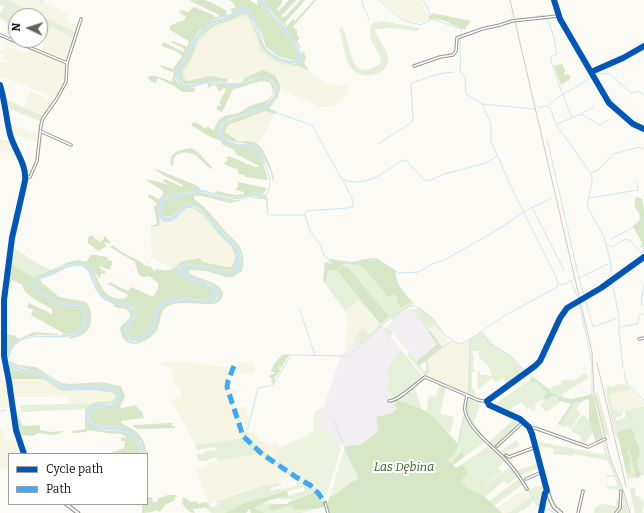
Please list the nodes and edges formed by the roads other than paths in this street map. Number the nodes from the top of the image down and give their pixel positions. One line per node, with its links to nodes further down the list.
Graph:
1 (554, 0): 2 (street)
2 (558, 16): 7 (street); 8 (street)
3 (80, 19): 6 (street)
4 (0, 35): 6 (street)
5 (644, 46): 8 (street)
6 (67, 63): 11 (street)
7 (414, 66)
8 (591, 72): 10 (street)
9 (0, 85): 13 (street)
10 (644, 129)
11 (40, 131): 12 (street); 13 (street)
12 (72, 145)
13 (25, 178): 25 (street)
14 (644, 257): 19 (street)
15 (639, 338): 16 (street)
16 (644, 338)
17 (467, 396): 18 (street); 19 (street); 29 (street)
18 (389, 401)
19 (487, 402): 20 (street)
20 (524, 422): 21 (street); 23 (street)
21 (530, 429): 22 (street); 24 (street)
22 (605, 439)
23 (497, 446)
24 (536, 447): 26 (street); 27 (street)
25 (24, 453)
26 (506, 455)
27 (542, 472): 28 (street); 30 (street)
28 (526, 479)
29 (527, 489)
30 (547, 490): 37 (street); 38 (street)
31 (582, 491): 39 (street)
32 (620, 491): 40 (street)
33 (325, 503): 36 (street)
34 (67, 505): 35 (street)
35 (78, 513)
36 (328, 513)
37 (541, 513)
38 (561, 513)
39 (578, 513)
40 (616, 513)

